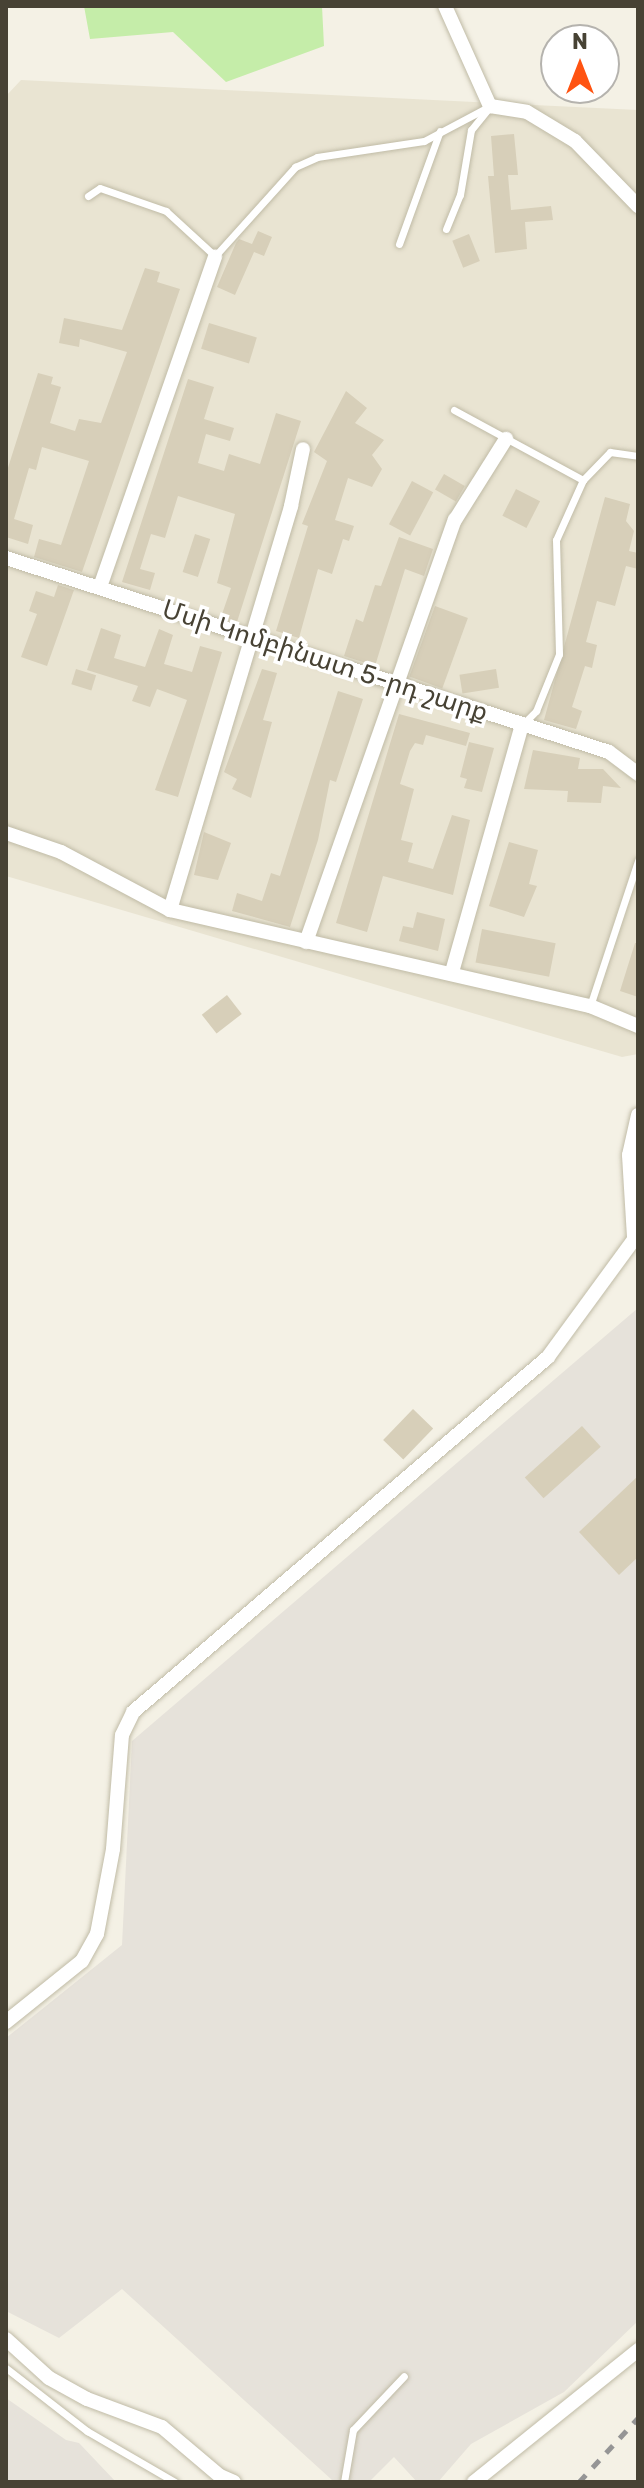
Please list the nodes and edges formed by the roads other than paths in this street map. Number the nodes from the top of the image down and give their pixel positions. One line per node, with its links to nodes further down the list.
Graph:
1 (445, 6): 2 (street)
2 (490, 106): 3 (lane); 5 (street); 6 (lane)
3 (441, 129): 7 (lane); 8 (lane)
4 (88, 196): 8 (lane)
5 (638, 206)
6 (446, 229)
7 (399, 244)
8 (215, 256): 15 (street)
9 (454, 410): 10 (lane)
10 (506, 439): 13 (lane); 17 (street)
11 (303, 449): 16 (street)
12 (638, 456): 13 (lane)
13 (583, 480): 18 (lane)
14 (6, 558): 15 (street, Մսի Կոմբինատ 5-րդ շարք)
15 (100, 587): 16 (street, Մսի Կոմբինատ 5-րդ շարք)
16 (249, 636): 17 (street, Մսի Կոմբինատ 5-րդ շարք); 22 (street)
17 (394, 680): 18 (street, Մսի Կոմբինատ 5-րդ շարք); 23 (street)
18 (522, 725): 19 (street, Մսի Կոմբինատ 5-րդ շարք); 24 (street)
19 (638, 774)
20 (6, 833): 22 (street)
21 (638, 861): 25 (lane)
22 (170, 910): 23 (street)
23 (306, 942): 24 (street)
24 (452, 972): 25 (street)
25 (590, 1006): 26 (street)
26 (638, 1026)
27 (638, 1115): 28 (street)
28 (636, 1235): 29 (street)
29 (6, 2022)
30 (6, 2339): 35 (street)
31 (638, 2350): 37 (street)
32 (6, 2368): 34 (lane)
33 (404, 2376): 36 (lane)
34 (175, 2482)
35 (234, 2482)
36 (344, 2482)
37 (474, 2482)

